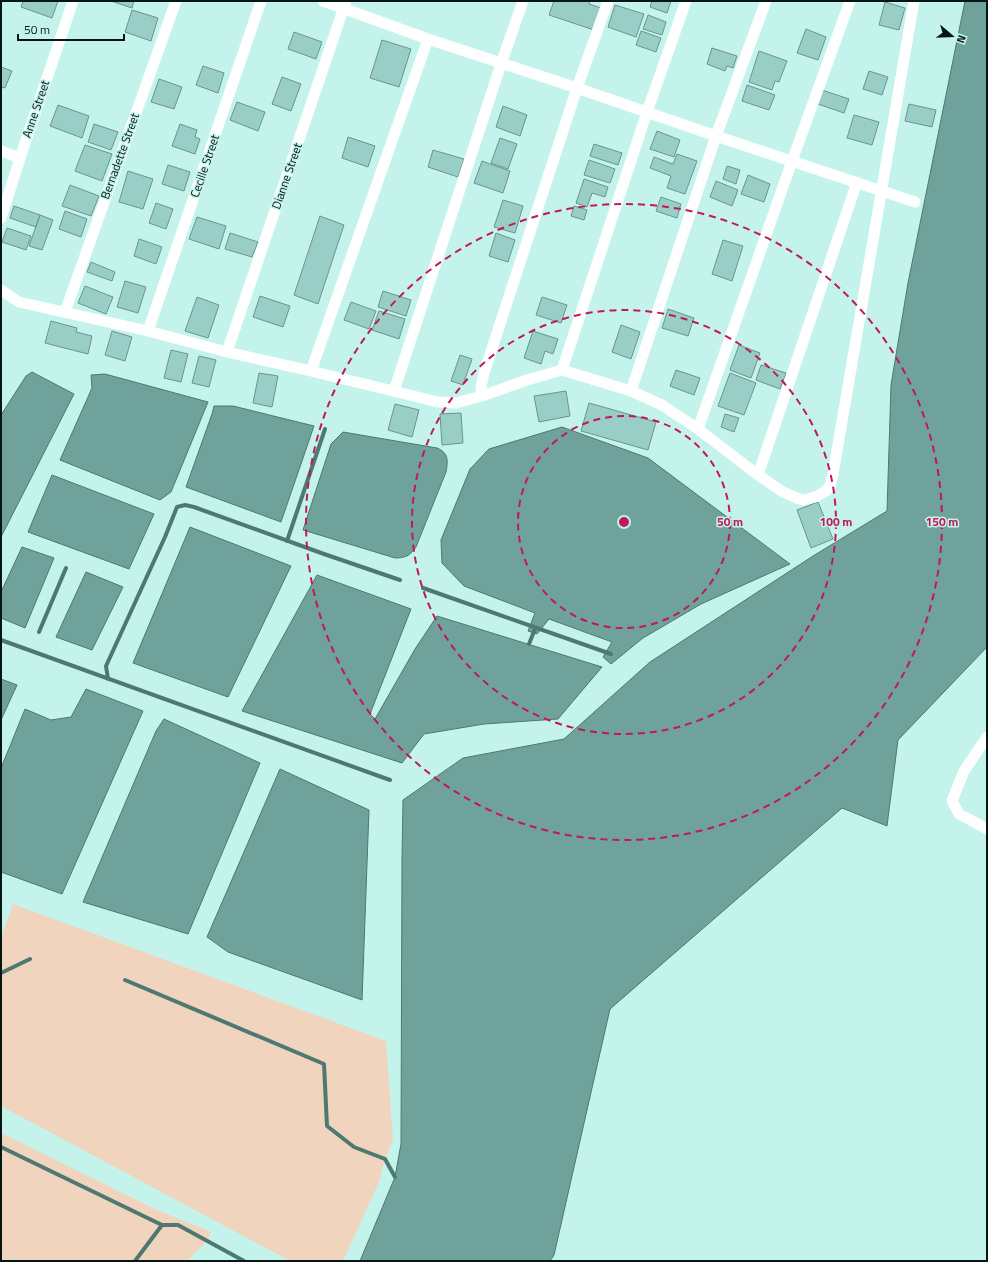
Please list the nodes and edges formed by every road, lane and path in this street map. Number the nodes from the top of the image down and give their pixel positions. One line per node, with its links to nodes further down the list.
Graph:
1 (73, 1): 18 (street, Anne Street)
2 (176, 1): 25 (street, Bernadette Street)
3 (261, 1): 26 (street, Cecille Street)
4 (323, 1): 11 (street)
5 (523, 1): 13 (street)
6 (608, 1): 14 (street)
7 (686, 1): 15 (street)
8 (766, 1): 16 (street)
9 (850, 1): 19 (street)
10 (914, 1): 21 (street)
11 (345, 5): 12 (street); 27 (street, Dianne Street)
12 (428, 40): 13 (street); 29 (street)
13 (501, 64): 14 (street); 30 (street)
14 (577, 88): 15 (street); 32 (street)
15 (647, 112): 16 (street); 28 (street)
16 (716, 136): 19 (street); 31 (street)
17 (1, 152): 18 (street)
18 (20, 158): 23 (street, Anne Street)
19 (792, 161): 20 (street); 33 (street)
20 (857, 182): 21 (street); 34 (street)
21 (882, 190): 22 (street); 34 (street)
22 (915, 202)
23 (1, 218)
24 (1, 290): 25 (street)
25 (65, 312): 26 (street)
26 (148, 331): 27 (street)
27 (227, 352): 29 (street)
28 (562, 370): 31 (street); 32 (street)
29 (311, 371): 30 (street)
30 (394, 391): 32 (street)
31 (631, 391): 33 (street)
32 (482, 396)
33 (698, 429): 34 (street)
34 (758, 475)
35 (987, 738): 36 (street)
36 (987, 829)

